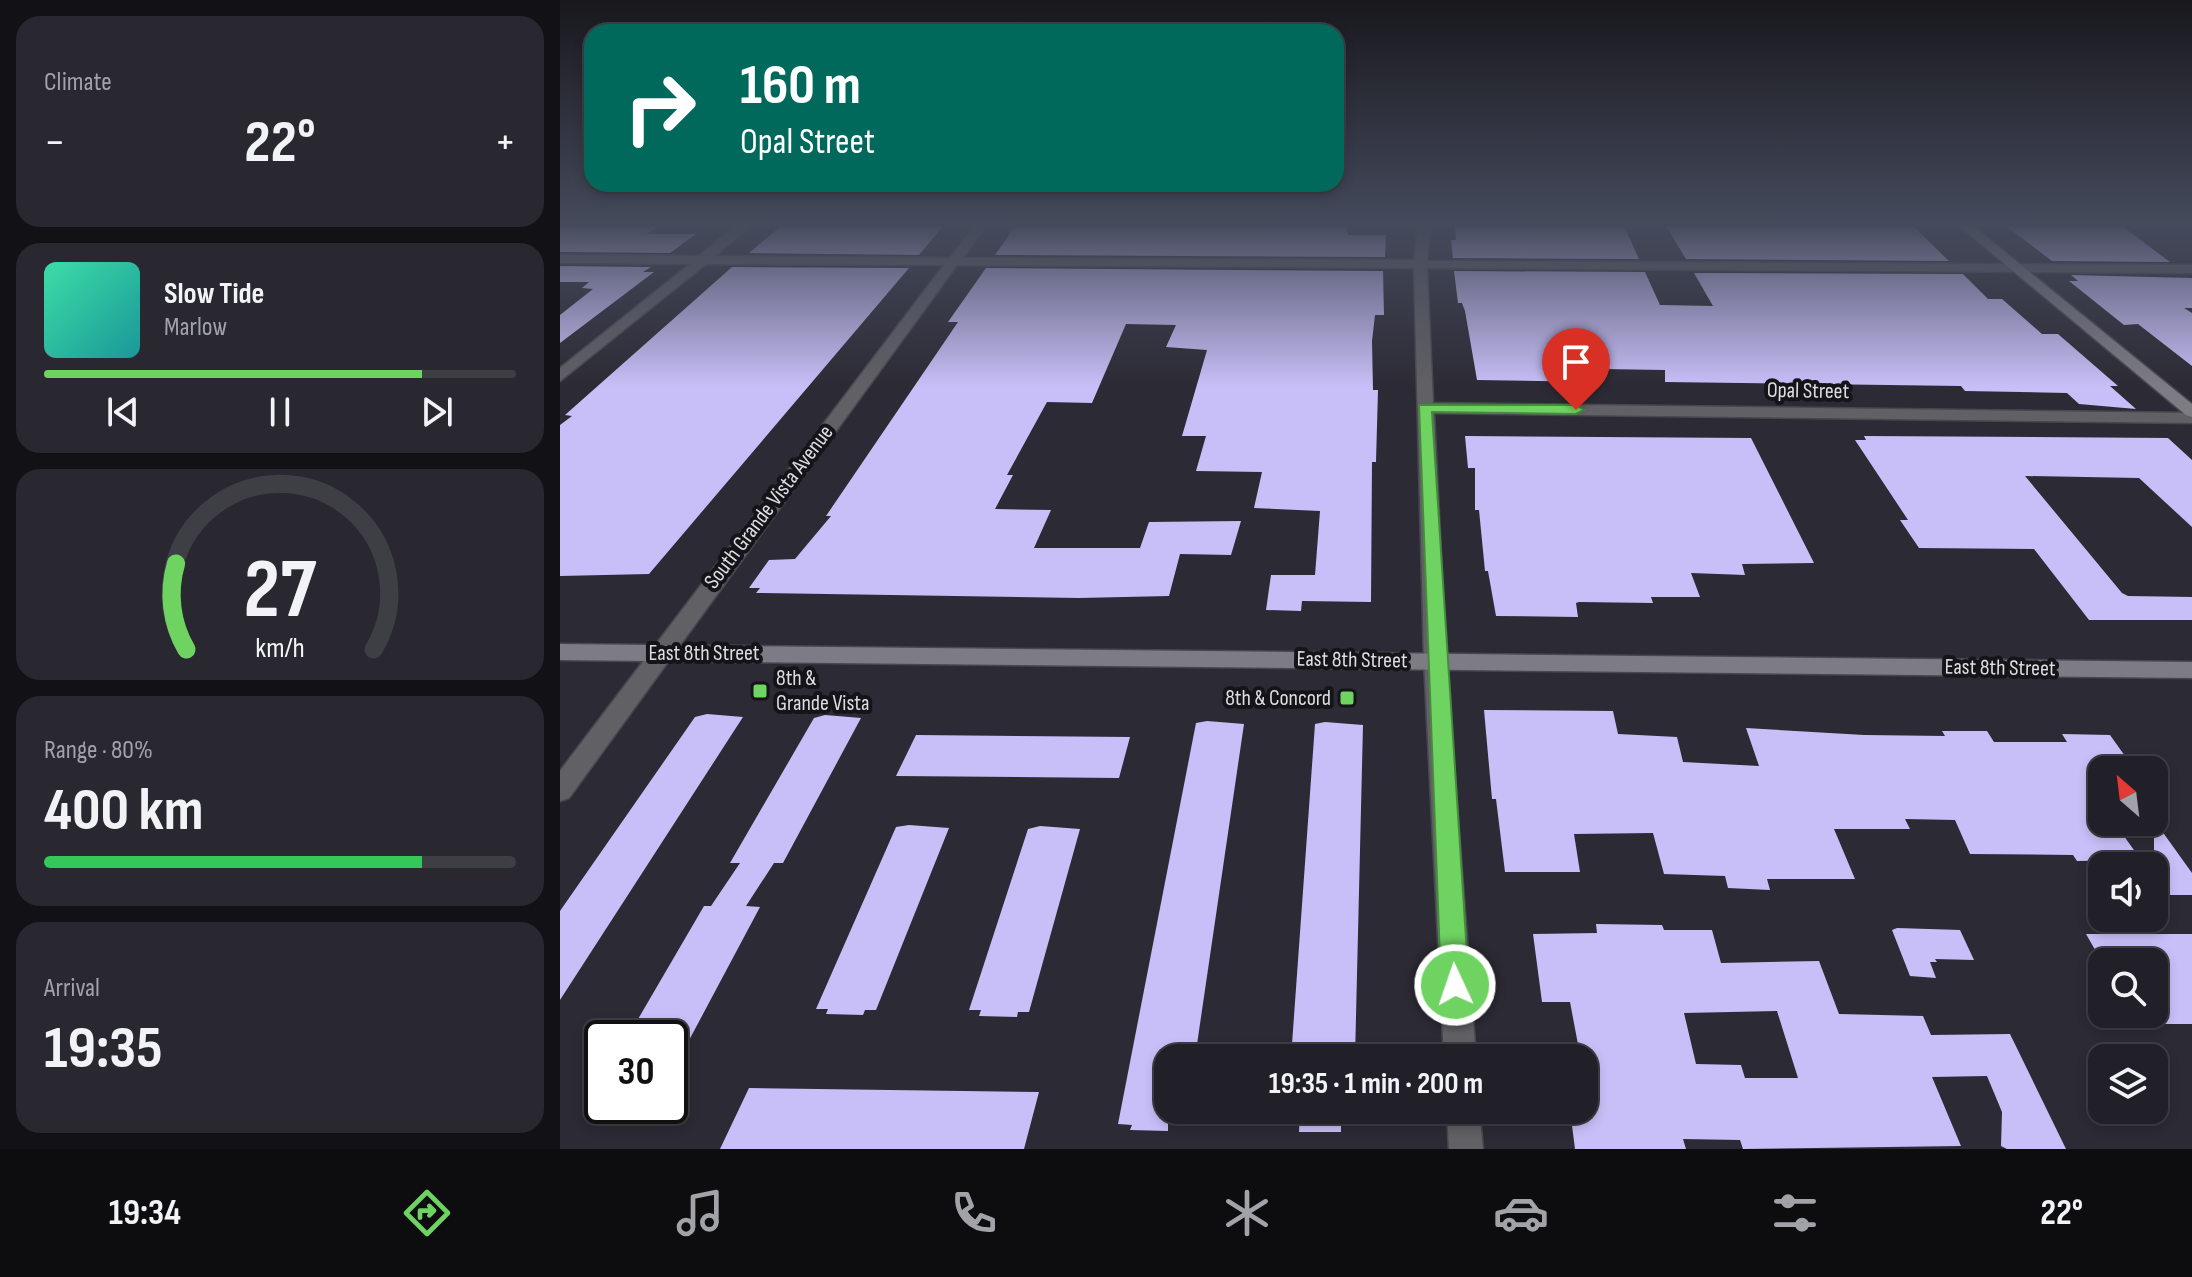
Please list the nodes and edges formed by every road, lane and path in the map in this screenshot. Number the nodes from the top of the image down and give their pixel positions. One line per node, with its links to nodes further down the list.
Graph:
1 (678, 280): 5 (street)
2 (940, 280): 10 (street, South Grande Vista Avenue)
3 (1420, 280): 6 (street)
4 (2030, 280): 7 (main road)
5 (560, 376)
6 (1424, 408): 8 (street, Opal Street); 11 (street)
7 (2192, 412)
8 (2192, 418)
9 (560, 652): 10 (main road, East 8th Street)
10 (662, 653): 11 (main road, East 8th Street); 13 (street, South Grande Vista Avenue)
11 (1435, 661): 12 (main road, East 8th Street); 14 (street)
12 (2192, 670)
13 (560, 790)
14 (1459, 1044)
15 (1464, 1124): 16 (street)
16 (1466, 1149)

